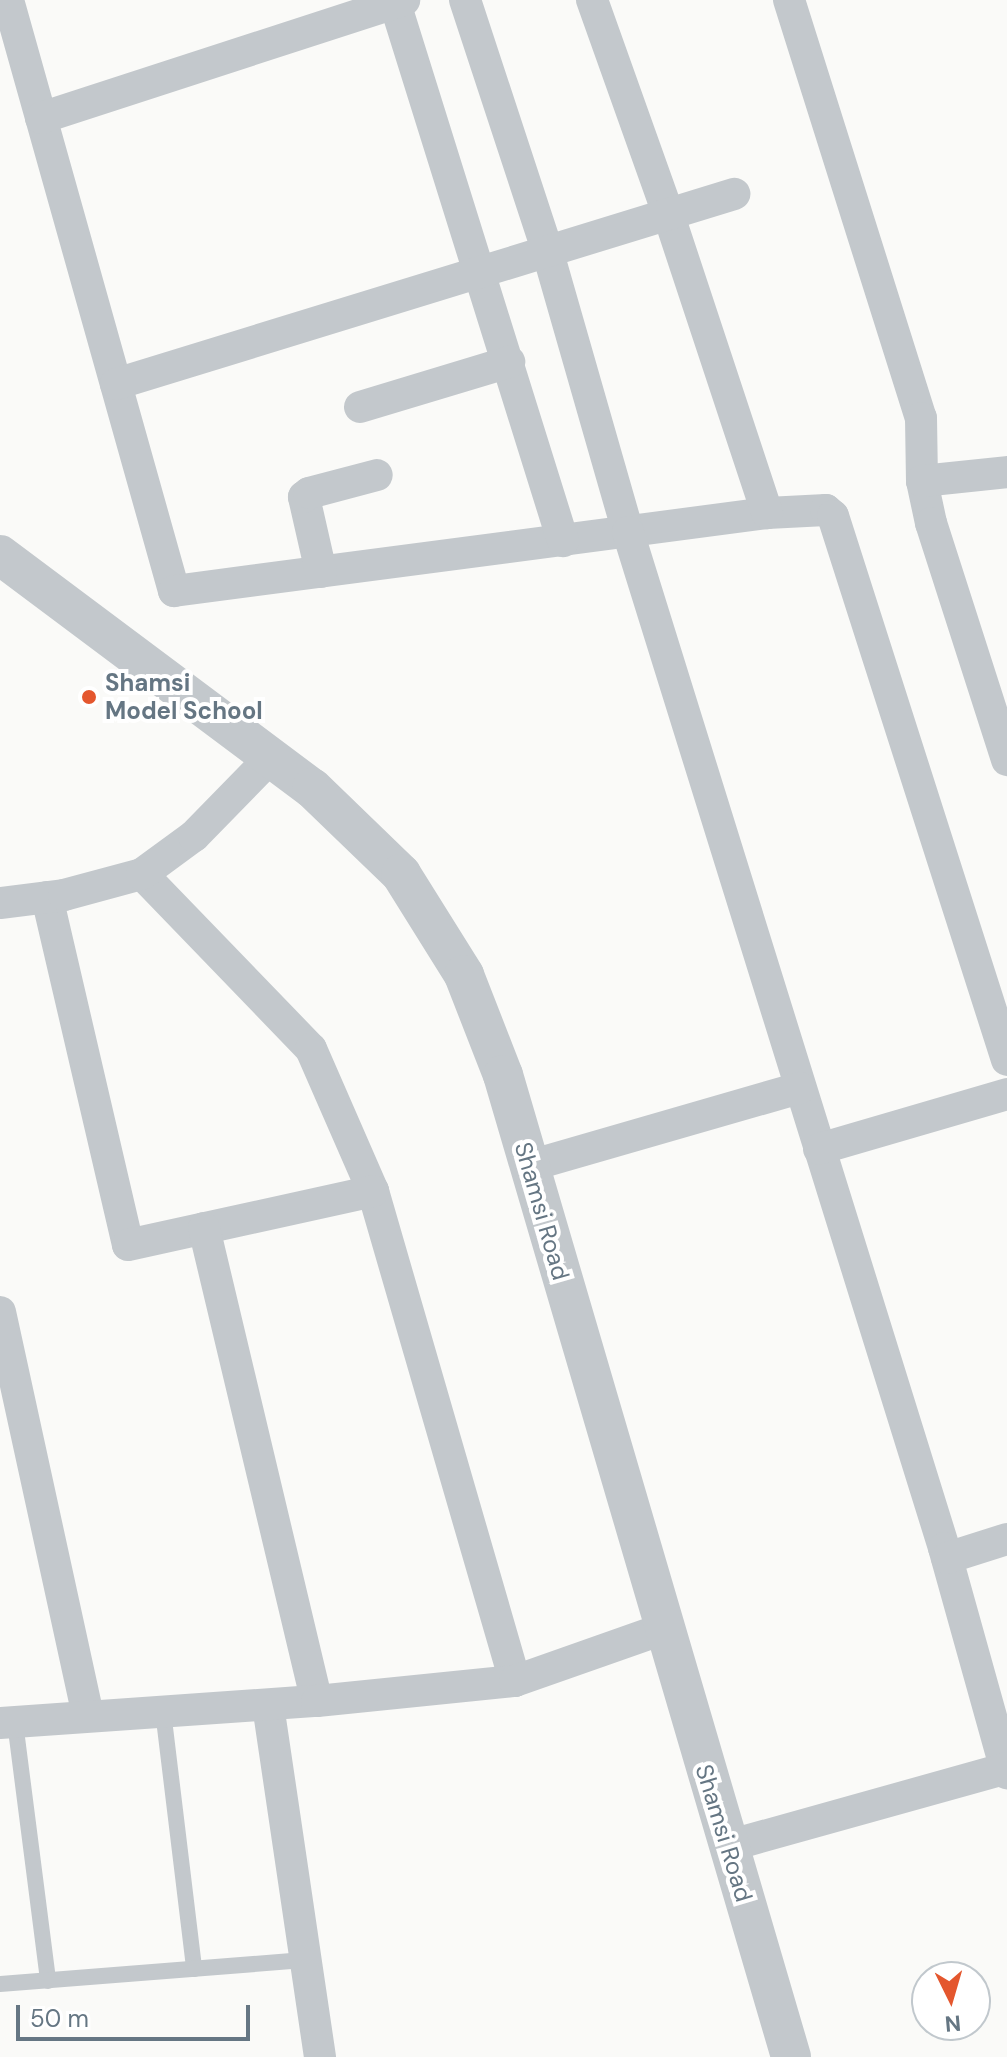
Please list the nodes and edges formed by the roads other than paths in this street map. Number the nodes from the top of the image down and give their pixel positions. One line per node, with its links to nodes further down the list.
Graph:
1 (8, 0): 6 (street)
2 (465, 0): 9 (street)
3 (592, 0): 8 (street)
4 (789, 0): 16 (street)
5 (398, 1): 6 (street); 10 (street)
6 (41, 118): 12 (street)
7 (734, 194): 8 (street)
8 (669, 216): 9 (street); 17 (street)
9 (548, 253): 10 (street); 18 (street)
10 (481, 273): 11 (street); 12 (street)
11 (509, 362): 13 (street); 19 (street)
12 (116, 384): 21 (street)
13 (360, 407)
14 (1007, 472): 16 (street)
15 (377, 475): 21 (street)
16 (922, 481): 23 (street)
17 (767, 513): 18 (street); 27 (street)
18 (628, 532): 19 (street); 28 (street)
19 (563, 541): 21 (street)
20 (0, 555): 22 (street, Shamsi Road)
21 (321, 572)
22 (271, 757): 24 (street); 31 (street, Shamsi Road)
23 (1007, 760)
24 (142, 874): 25 (street); 32 (street)
25 (47, 897): 26 (street); 33 (street)
26 (0, 903)
27 (1007, 1060)
28 (800, 1088): 30 (street); 31 (street)
29 (1007, 1094): 30 (street)
30 (819, 1149): 36 (street)
31 (529, 1166): 37 (street, Shamsi Road)
32 (373, 1191): 33 (street); 38 (street)
33 (204, 1228): 39 (street)
34 (0, 1312): 42 (street)
35 (1007, 1539): 36 (street)
36 (947, 1558): 44 (street)
37 (663, 1629): 38 (street); 45 (street, Shamsi Road)
38 (515, 1681): 39 (street)
39 (317, 1701): 40 (street)
40 (268, 1705): 41 (street); 46 (street)
41 (163, 1711): 42 (street); 47 (lane)
42 (88, 1716): 43 (street)
43 (8, 1723): 48 (lane)
44 (1007, 1770): 45 (street)
45 (728, 1846): 51 (street, Shamsi Road)
46 (304, 1960): 47 (lane); 50 (street)
47 (194, 1969): 48 (lane)
48 (48, 1981): 49 (lane)
49 (0, 1984)
50 (320, 2057)
51 (791, 2057)

